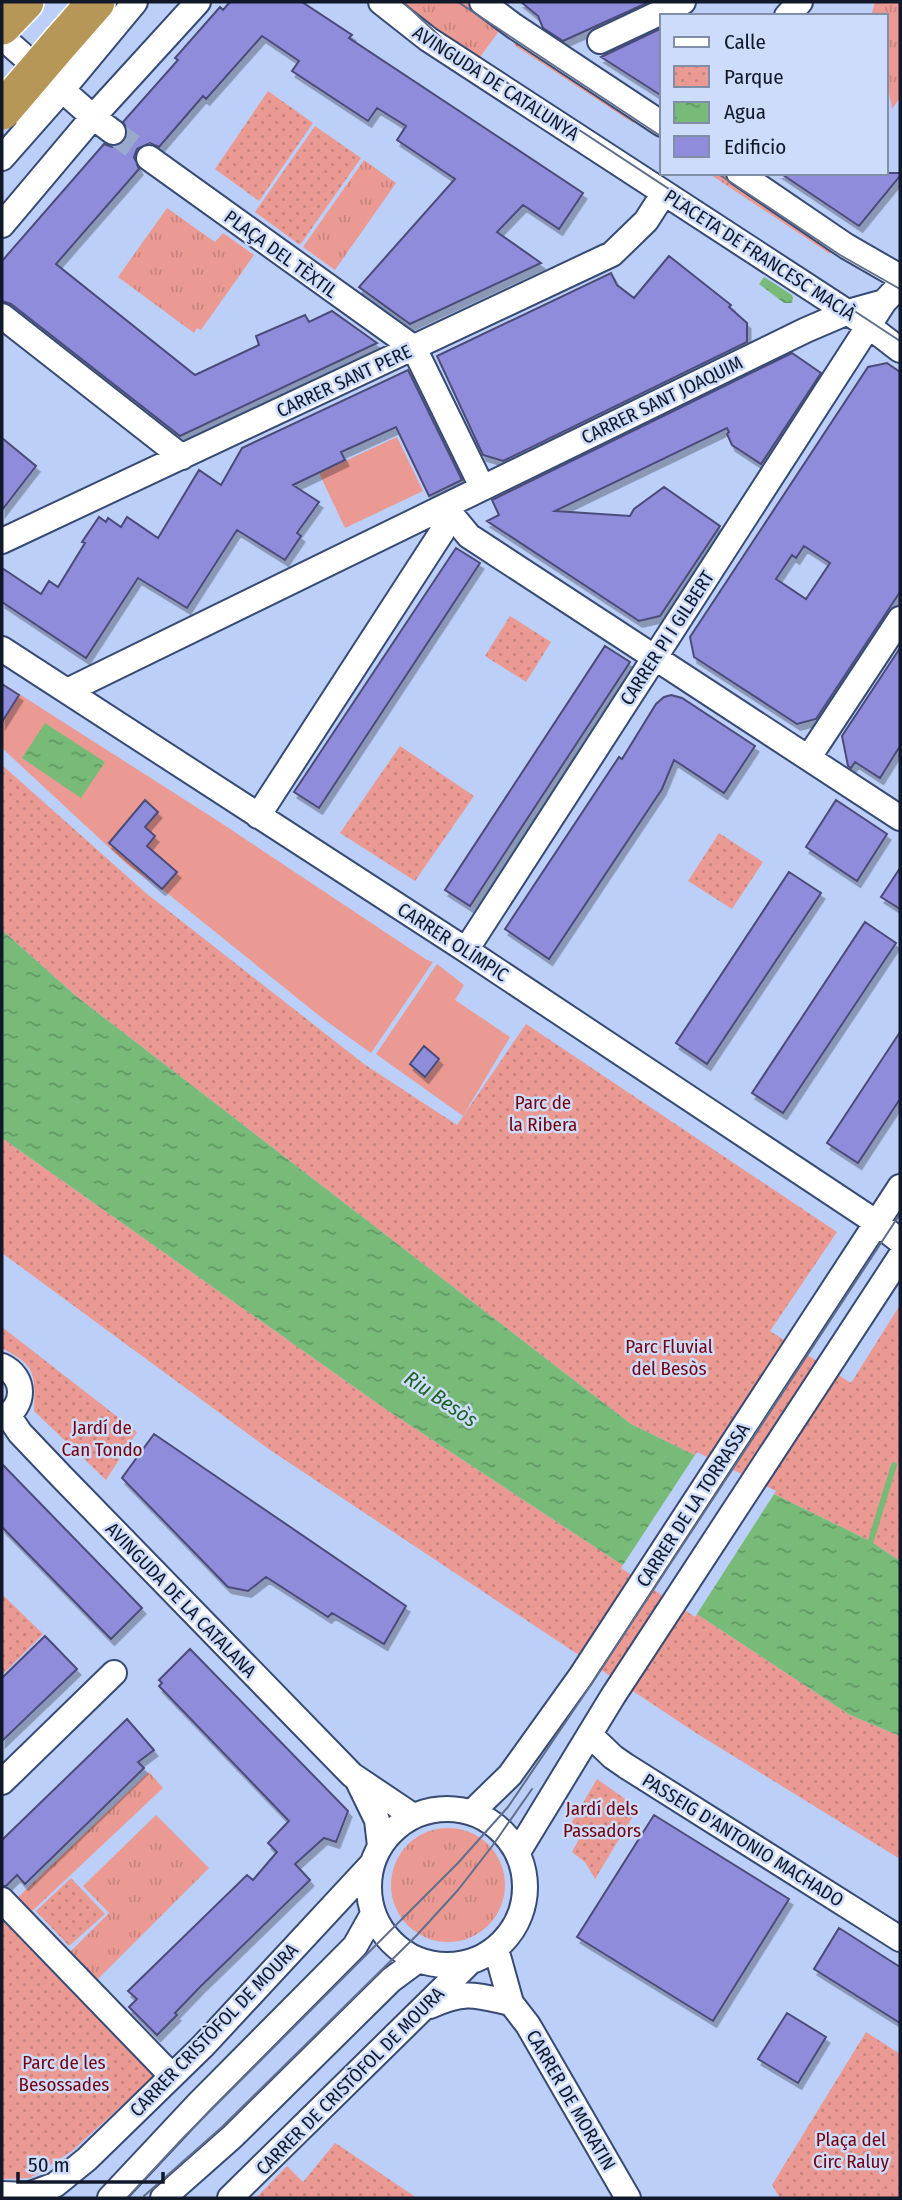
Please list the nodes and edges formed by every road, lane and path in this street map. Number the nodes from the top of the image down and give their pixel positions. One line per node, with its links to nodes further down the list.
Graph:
1 (25, 2): 8 (highway)
2 (96, 2): 13 (highway, bridge)
3 (135, 2): 12 (street)
4 (198, 2): 14 (street)
5 (381, 2): 19 (street, AVINGUDA DE CATALUNYA)
6 (482, 2): 15 (street)
7 (683, 2): 10 (street)
8 (2, 26)
9 (2, 37): 12 (street)
10 (600, 41)
11 (2, 50): 12 (street)
12 (58, 95): 14 (street); 17 (street)
13 (2, 111)
14 (89, 121): 16 (street); 22 (street)
15 (660, 123)
16 (113, 132)
17 (2, 158)
18 (149, 158): 28 (street, PLAÇA DEL TÈXTIL)
19 (615, 161): 21 (street, PLACETA DE FRANCESC MACIÀ)
20 (742, 175): 23 (street)
21 (664, 193): 25 (street, PLACETA DE FRANCESC MACIÀ); 28 (street, CARRER SANT PERE)
22 (2, 225)
23 (900, 277)
24 (892, 294): 25 (street, CARRER SANT JOAQUIM); 27 (street, CARRER PI I GILBERT)
25 (848, 313): 27 (street, PLACETA DE FRANCESC MACIÀ); 31 (street, CARRER SANT JOAQUIM)
26 (2, 316): 30 (street)
27 (870, 327): 29 (street, PLACETA DE FRANCESC MACIÀ); 36 (street, CARRER PI I GILBERT)
28 (414, 348): 30 (street, CARRER SANT PERE); 31 (street)
29 (900, 350)
30 (182, 457): 33 (street, CARRER SANT PERE)
31 (482, 487): 32 (street, CARRER SANT JOAQUIM)
32 (445, 507): 36 (street); 37 (street, CARRER SANT JOAQUIM); 39 (street)
33 (2, 541)
34 (900, 619): 38 (street)
35 (2, 649): 37 (street, CARRER OLÍMPIC)
36 (655, 655): 38 (street); 41 (street, CARRER PI I GILBERT)
37 (67, 691): 39 (street, CARRER OLÍMPIC)
38 (809, 757): 40 (street)
39 (258, 816): 41 (street, CARRER OLÍMPIC)
40 (900, 818)
41 (466, 950): 43 (street, CARRER OLÍMPIC)
42 (900, 1187): 43 (street, CARRER DE LA TORRASSA)
43 (877, 1223): 44 (street, CARRER OLÍMPIC); 52 (street, CARRER DE LA TORRASSA)
44 (900, 1241)
45 (900, 1257): 49 (street, CARRER DE LA TORRASSA)
46 (2, 1366): 47 (street)
47 (5, 1417): 50 (street, AVINGUDA DE LA CATALANA)
48 (114, 1673): 51 (street)
49 (590, 1735): 54 (street, CARRER DE LA TORRASSA); 58 (street, PASSEIG D'ANTONIO MACHADO)
50 (358, 1781): 53 (street, AVINGUDA DE LA CATALANA); 55 (street, AVINGUDA DE LA CATALANA)
51 (2, 1782)
52 (472, 1812): 53 (street); 54 (street)
53 (413, 1816): 55 (street)
54 (518, 1852): 59 (street)
55 (376, 1855): 57 (street); 64 (street, CARRER CRISTÒFOL DE MOURA)
56 (2, 1900): 64 (street)
57 (373, 1914): 60 (street); 66 (street)
58 (900, 1940)
59 (496, 1949): 61 (street); 62 (street, CARRER DE MORATIN)
60 (418, 1960): 61 (street); 67 (street, CARRER DE CRISTÒFOL DE MOURA)
61 (468, 1963): 63 (street, CARRER DE CRISTÒFOL DE MOURA)
62 (511, 2003): 63 (street); 69 (street, CARRER DE MORATIN)
63 (420, 2011): 68 (street, CARRER DE CRISTÒFOL DE MOURA)
64 (172, 2076): 65 (street, CARRER CRISTÒFOL DE MOURA)
65 (5, 2195)
66 (110, 2198)
67 (163, 2198)
68 (230, 2198)
69 (628, 2198)

